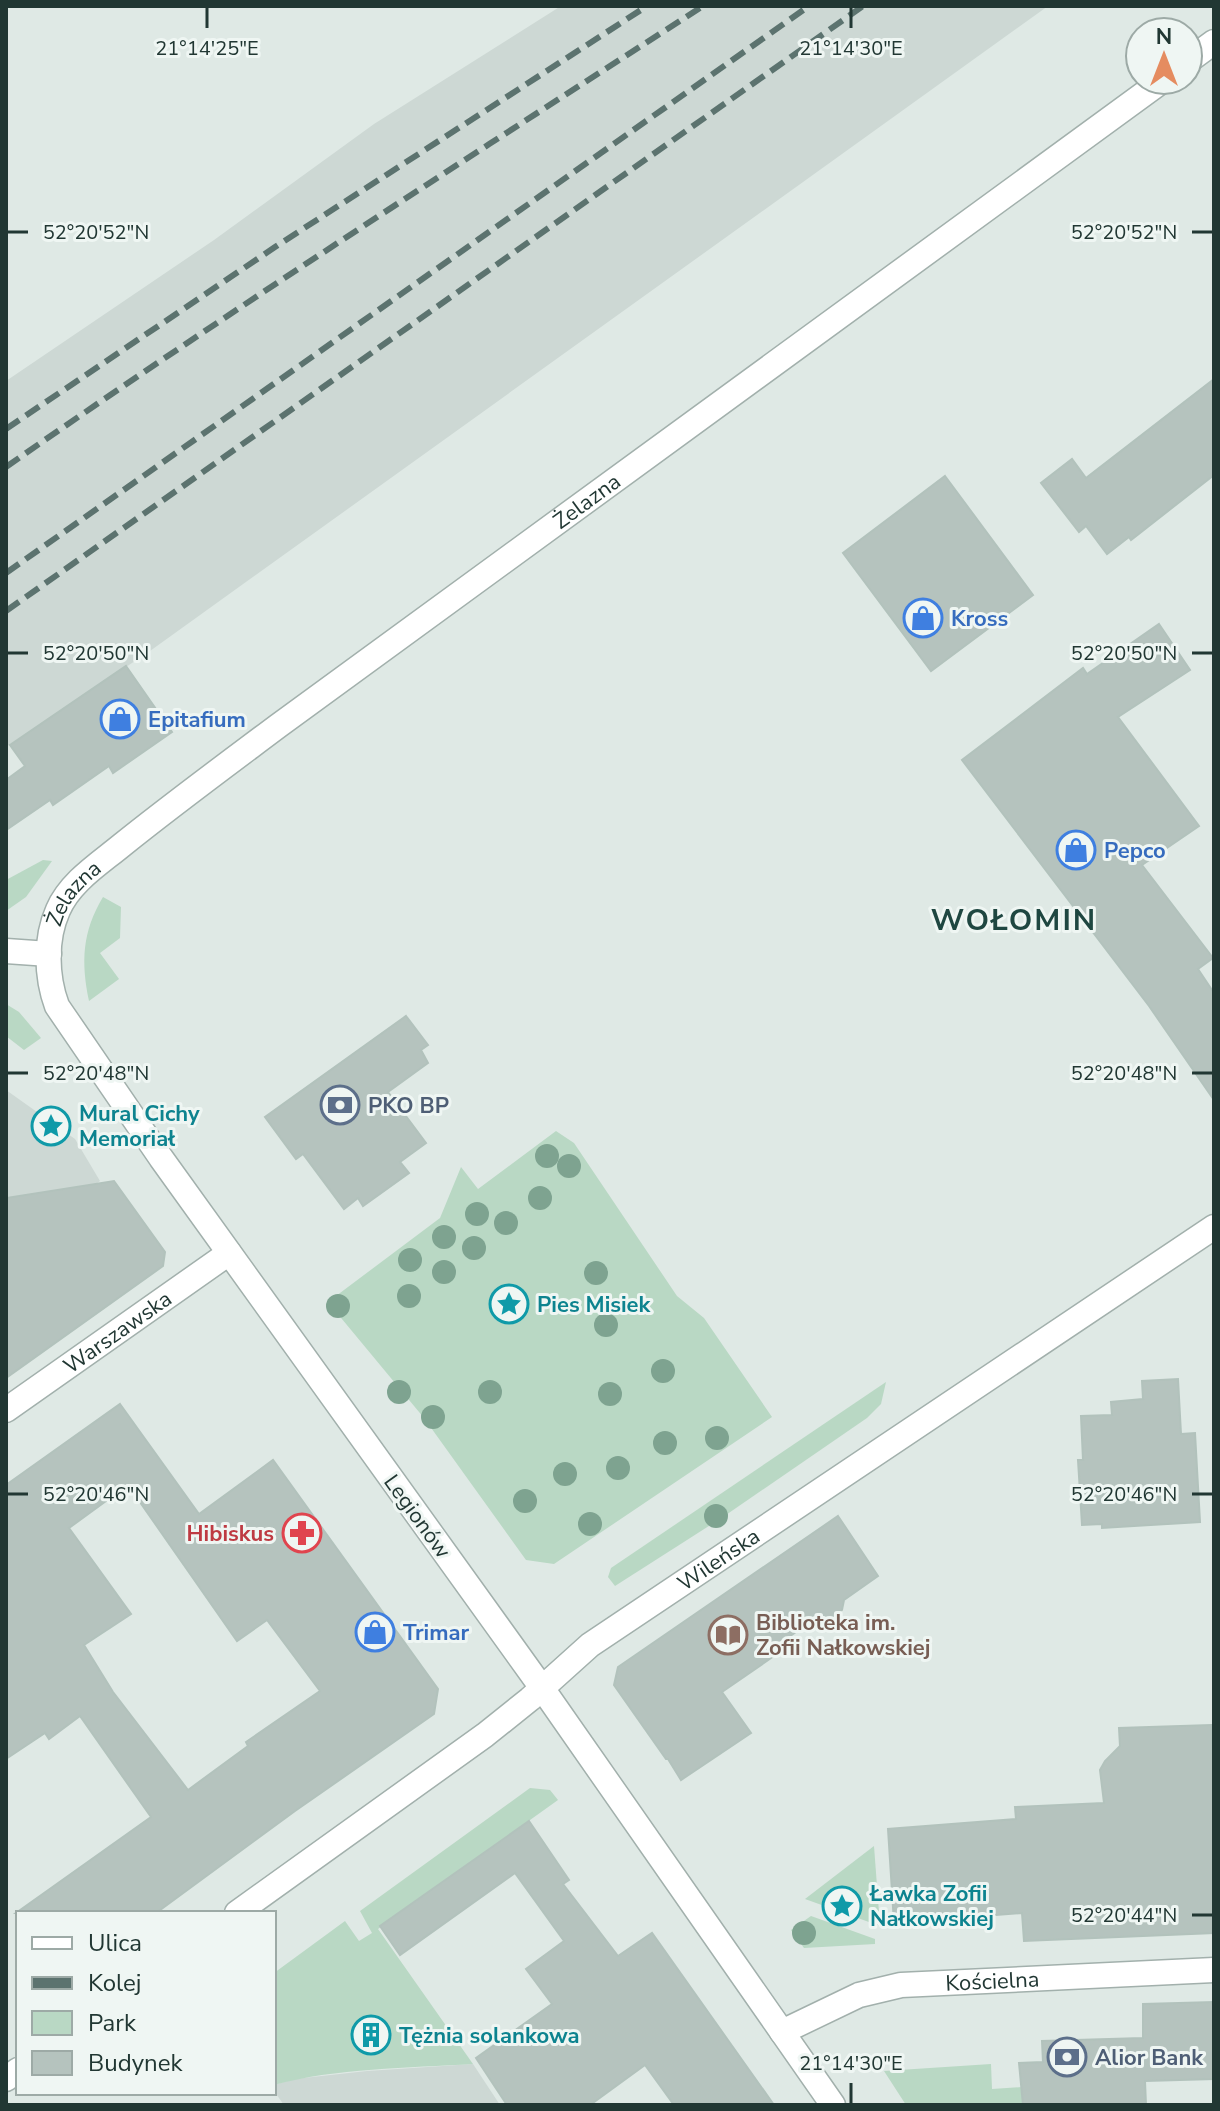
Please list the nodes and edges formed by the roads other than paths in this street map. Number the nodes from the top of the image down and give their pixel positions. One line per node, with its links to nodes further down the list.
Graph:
1 (1141, 96): 3 (street, Żelazna)
2 (6, 951): 3 (street)
3 (49, 954): 5 (street, Legionów)
4 (1214, 1227): 7 (street, Wileńska)
5 (229, 1253): 6 (street, Warszawska); 7 (street, Legionów)
6 (6, 1410)
7 (542, 1688): 8 (street, Wileńska); 10 (street, Legionów)
8 (240, 1911)
9 (1214, 1970): 10 (street, Kościelna)
10 (782, 2032): 11 (street, Legionów)
11 (833, 2105)

